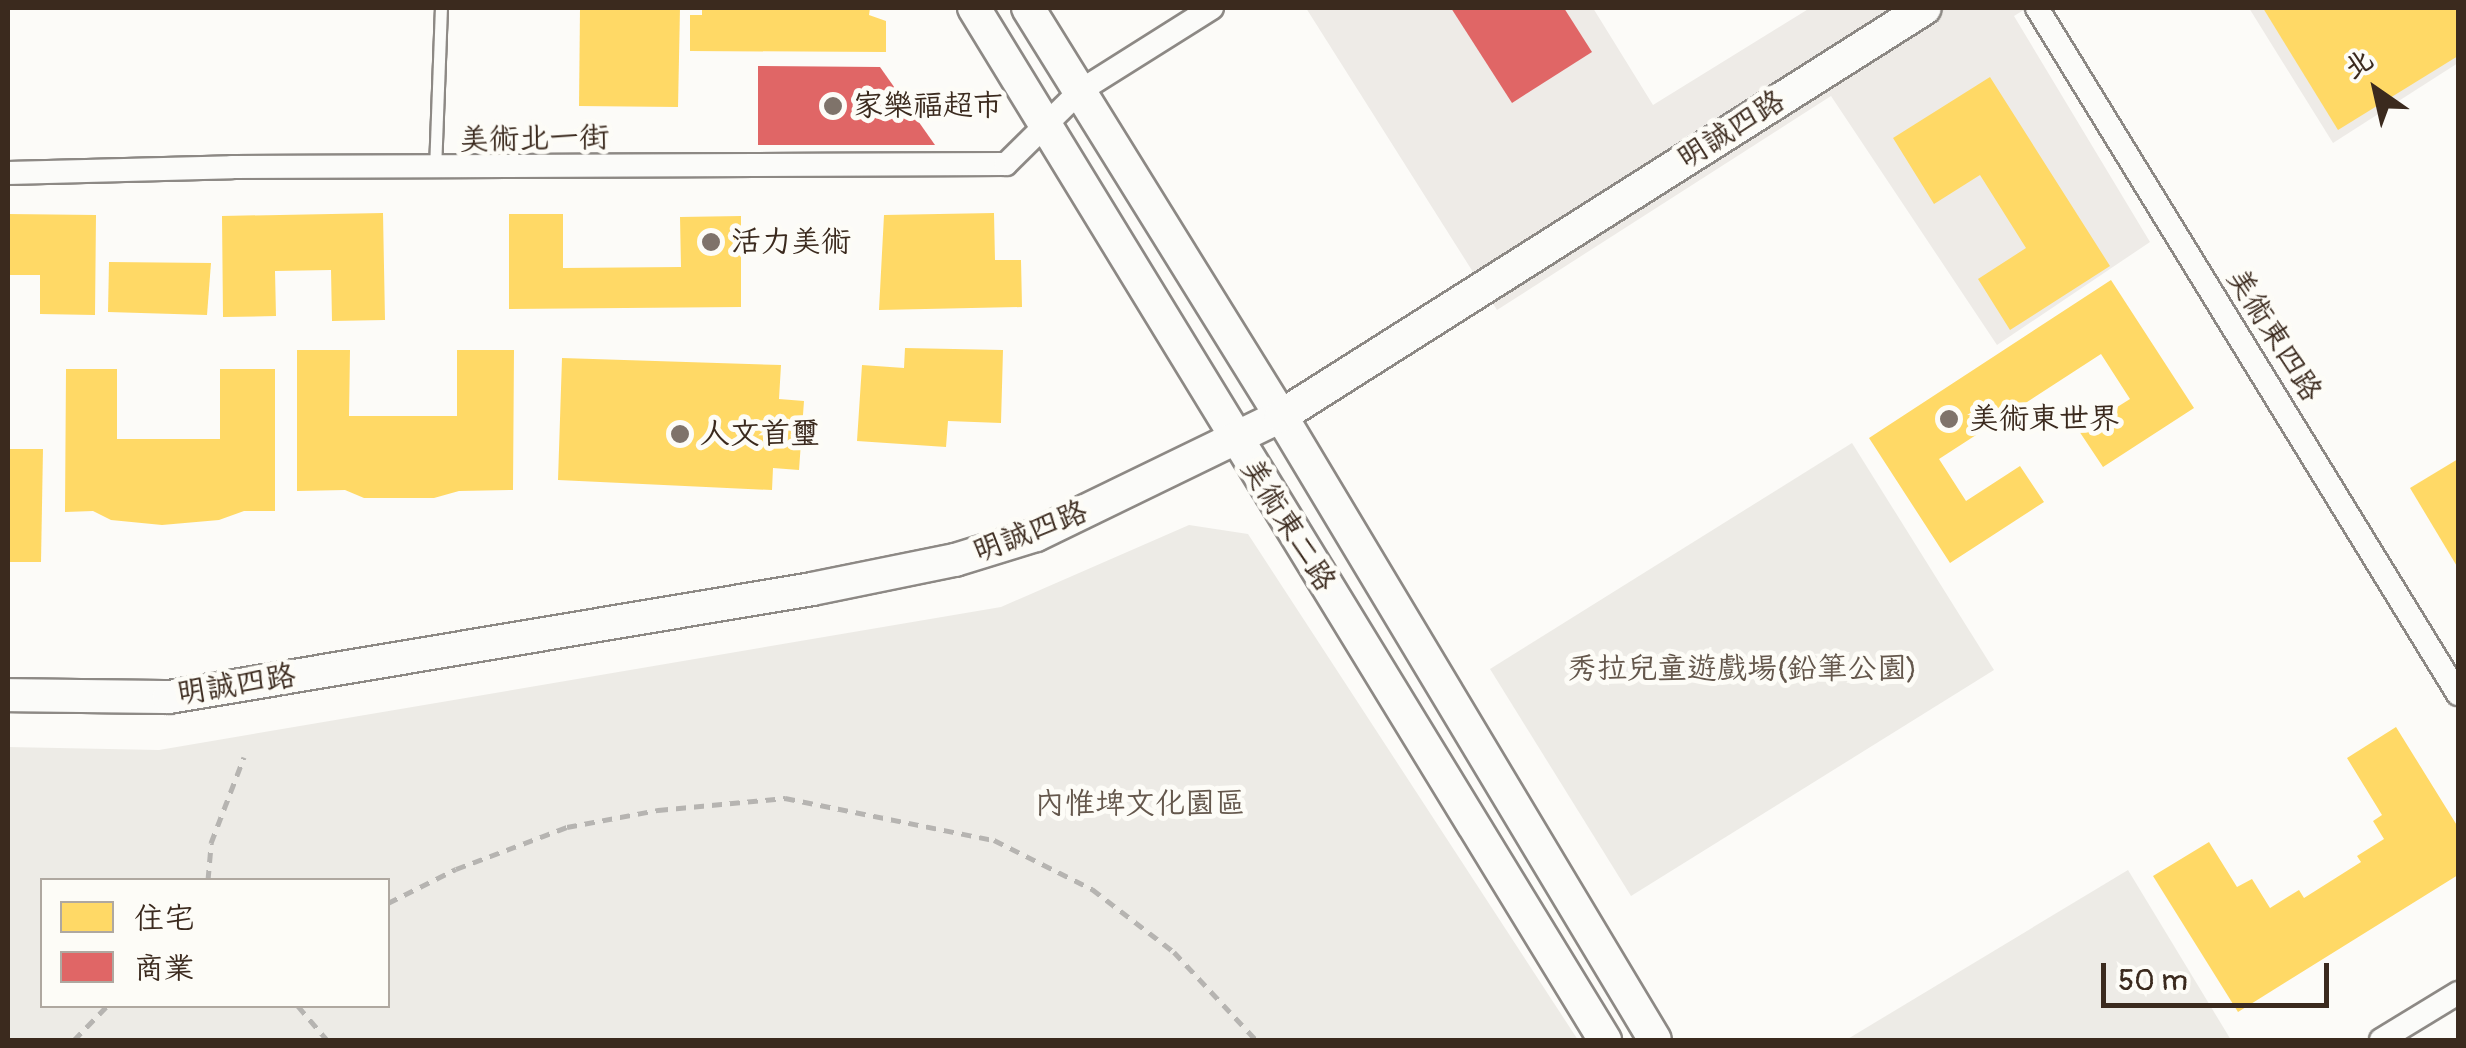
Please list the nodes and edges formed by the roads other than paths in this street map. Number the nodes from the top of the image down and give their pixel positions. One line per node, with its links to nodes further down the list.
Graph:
1 (441, 8): 9 (lane)
2 (974, 8): 8 (street, 美術東二路)
3 (1028, 8): 7 (street, 美術東二路)
4 (1212, 8): 7 (street, 美術北一街)
5 (1925, 8): 11 (street, 明誠四路)
6 (2038, 8): 13 (street, 美術東四路)
7 (1080, 91): 8 (street, 美術北一街); 11 (street, 美術東二路)
8 (1047, 127): 9 (street, 美術北一街); 12 (street, 美術東二路)
9 (435, 170): 10 (street, 美術北一街)
10 (8, 173)
11 (1281, 416): 12 (street, 明誠四路); 17 (street, 美術東二路)
12 (1235, 440): 14 (street, 明誠四路); 16 (street, 美術東二路)
13 (2458, 694)
14 (8, 696)
15 (2458, 993): 18 (street)
16 (1606, 1040)
17 (1656, 1040)
18 (2381, 1040)

